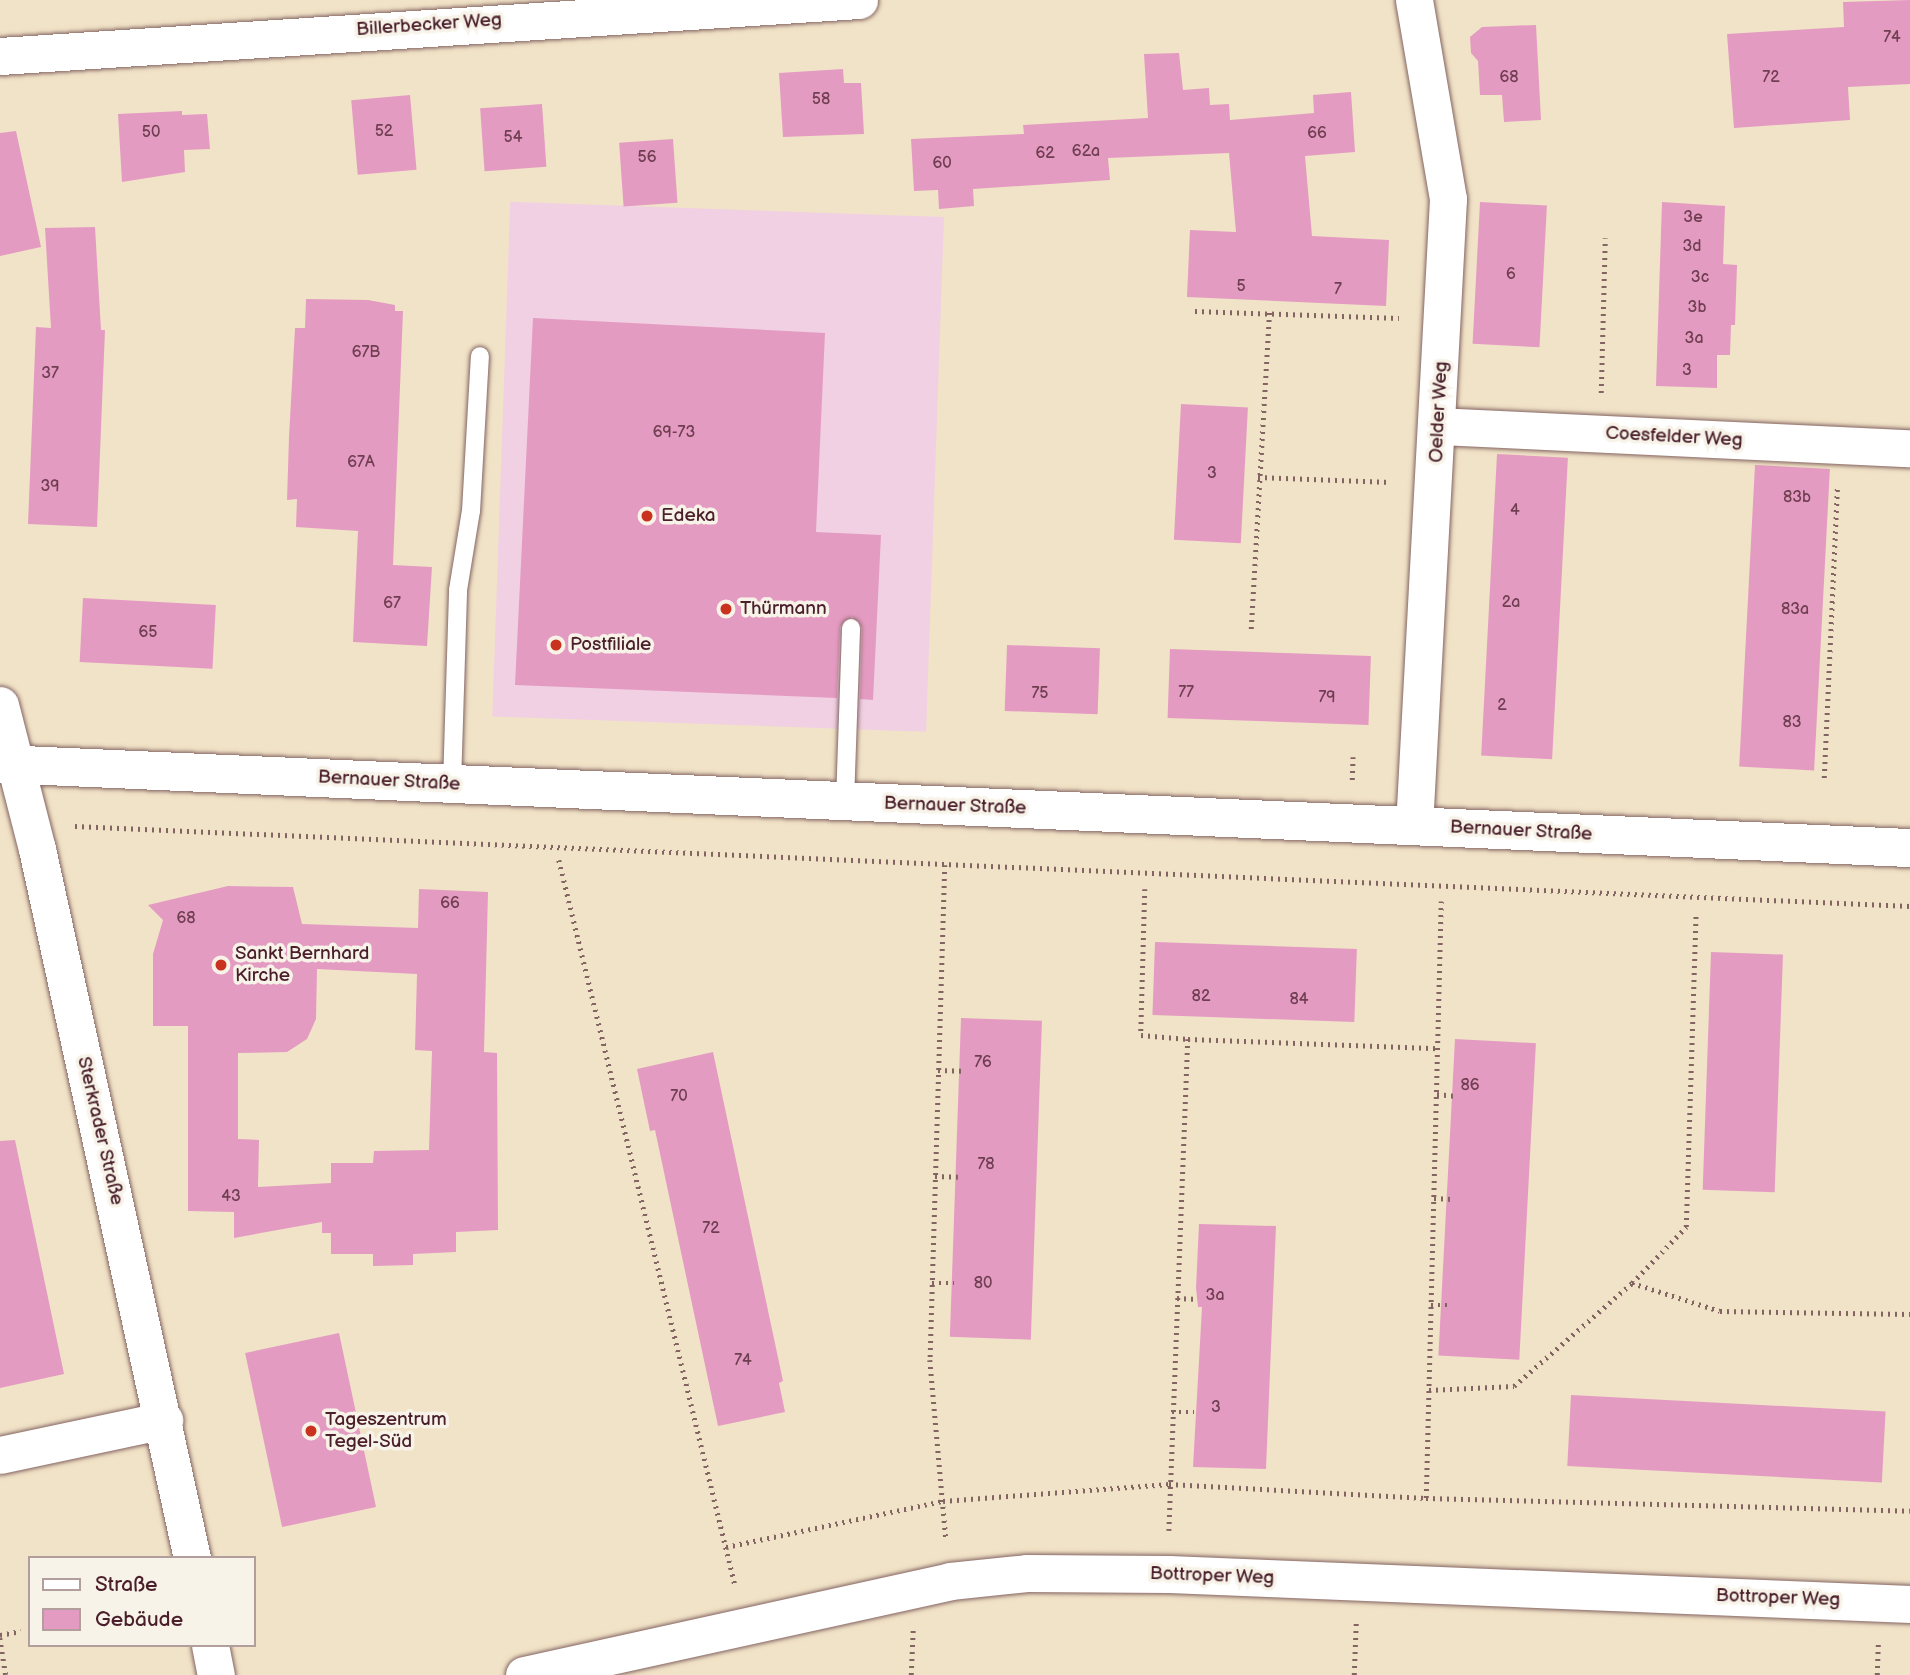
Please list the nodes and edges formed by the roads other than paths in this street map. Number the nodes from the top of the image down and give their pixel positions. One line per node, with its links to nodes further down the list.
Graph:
1 (859, 0): 3 (street, Billerbecker Weg)
2 (1413, 0): 6 (street, Oelder Weg)
3 (395, 13): 4 (street, Billerbecker Weg)
4 (0, 56)
5 (480, 356): 11 (lane)
6 (1438, 426): 7 (street, Coesfelder Weg); 13 (street, Oelder Weg)
7 (1910, 448)
8 (851, 628): 12 (lane)
9 (0, 705): 10 (street, Sterkrader Straße)
10 (8, 764): 11 (main road, Bernauer Straße); 15 (street, Sterkrader Straße)
11 (452, 784): 12 (main road, Bernauer Straße)
12 (845, 802): 13 (main road, Bernauer Straße)
13 (1414, 826): 14 (main road, Bernauer Straße)
14 (1910, 848)
15 (164, 1420): 16 (street); 17 (street, Sterkrader Straße)
16 (0, 1455)
17 (192, 1556)
18 (1910, 1604): 21 (street, Bottroper Weg)
19 (210, 1647): 20 (street)
20 (216, 1675)
21 (524, 1675)

